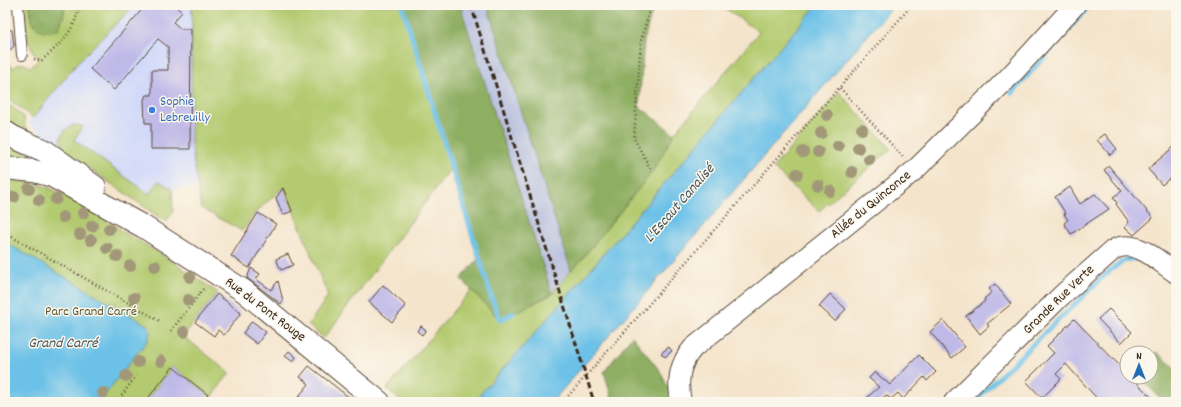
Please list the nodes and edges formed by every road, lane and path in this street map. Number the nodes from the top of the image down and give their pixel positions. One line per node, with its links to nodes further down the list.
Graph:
1 (18, 5): 6 (lane)
2 (79, 5): 6 (path)
3 (651, 5): 11 (path)
4 (912, 5): 7 (path)
5 (1075, 5): 10 (street, Allée du Quinconce)
6 (22, 55)
7 (840, 88): 10 (path); 21 (path)
8 (5, 132): 12 (main road, Rue du Pont Rouge)
9 (5, 168): 12 (main road, Rue du Pont Rouge)
10 (915, 170): 22 (street, Allée du Quinconce)
11 (652, 172)
12 (144, 227): 14 (main road, Rue du Pont Rouge)
13 (5, 233): 16 (path)
14 (215, 273): 17 (path); 20 (main road, Rue du Pont Rouge)
15 (1176, 273): 23 (street, Grande Rue Verte)
16 (160, 321)
17 (171, 331)
18 (136, 376): 19 (path)
19 (117, 402)
20 (379, 402)
21 (563, 402)
22 (681, 402)
23 (954, 402)

